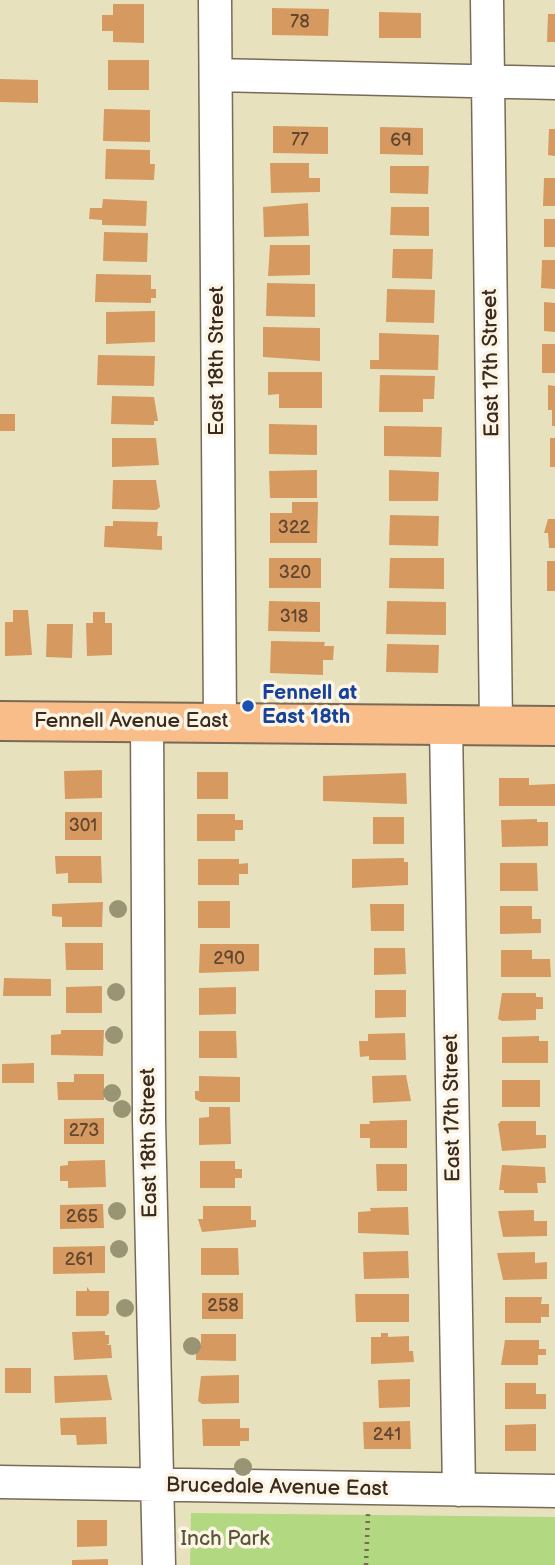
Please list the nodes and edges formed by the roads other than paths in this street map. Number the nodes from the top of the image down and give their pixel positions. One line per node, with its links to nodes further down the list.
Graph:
1 (215, 0): 3 (street, East 18th Street)
2 (487, 0): 4 (street, East 17th Street)
3 (216, 75): 4 (street); 8 (street, East 18th Street)
4 (489, 82): 5 (street); 9 (street, East 17th Street)
5 (555, 83)
6 (0, 721): 7 (main road, Fennell Avenue East)
7 (147, 722): 8 (main road, Fennell Avenue East); 13 (street, East 18th Street)
8 (220, 722): 11 (main road, Fennell Avenue East)
9 (496, 725): 10 (main road, Fennell Avenue East); 11 (main road, Fennell Avenue East)
10 (555, 726)
11 (446, 727): 14 (street, East 17th Street)
12 (0, 1482): 13 (street, Brucedale Avenue East)
13 (159, 1487): 14 (street, Brucedale Avenue East); 16 (street, East 18th Street)
14 (459, 1490): 15 (street, Brucedale Avenue East)
15 (555, 1491)
16 (159, 1565)

